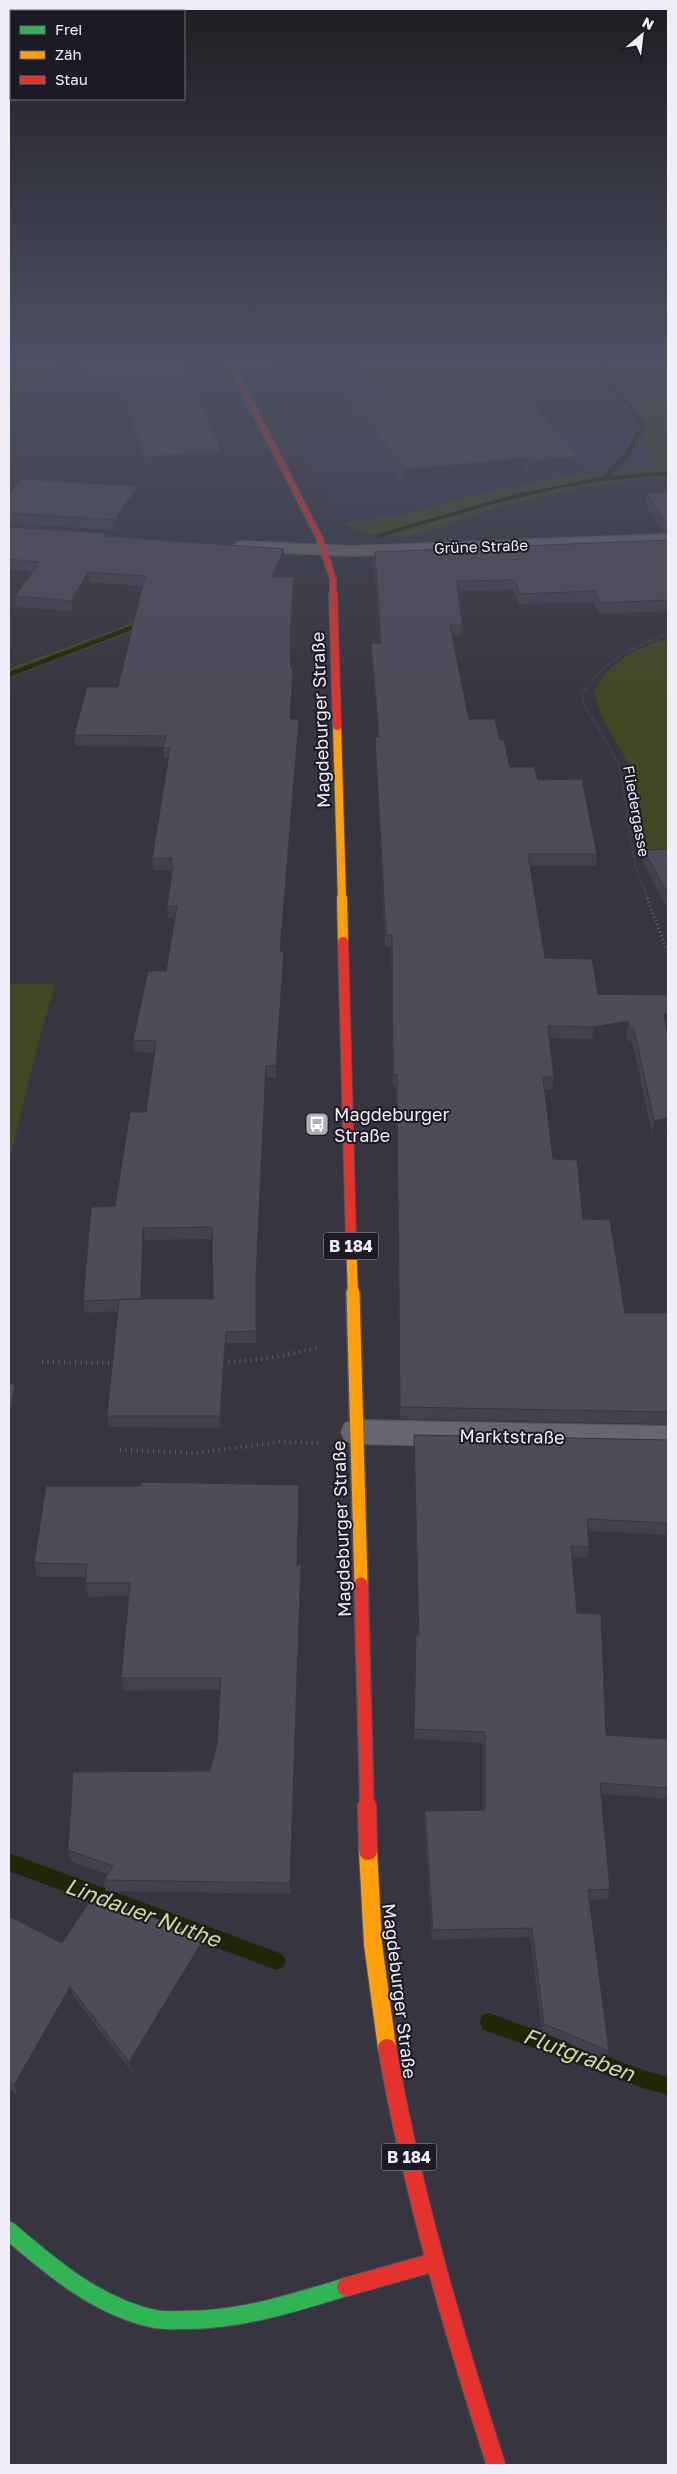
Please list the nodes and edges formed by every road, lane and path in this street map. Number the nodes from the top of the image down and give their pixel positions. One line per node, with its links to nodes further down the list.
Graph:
1 (287, 476): 4 (main road, Magdeburger Straße / B 184)
2 (668, 539): 4 (street, Grüne Straße)
3 (224, 545): 4 (street, Grüne Straße)
4 (324, 550): 7 (main road, Magdeburger Straße / B 184)
5 (668, 634): 6 (path, Fliedergasse)
6 (668, 953)
7 (354, 1348): 10 (path); 11 (main road, Magdeburger Straße / B 184)
8 (42, 1362): 9 (path)
9 (117, 1363)
10 (220, 1364)
11 (357, 1438): 12 (street, Marktstraße); 13 (path); 15 (main road, Magdeburger Straße / B 184)
12 (668, 1438)
13 (120, 1450)
14 (9, 2231): 15 (main road)
15 (435, 2262): 16 (main road, Magdeburger Straße / B 184)
16 (496, 2465)

